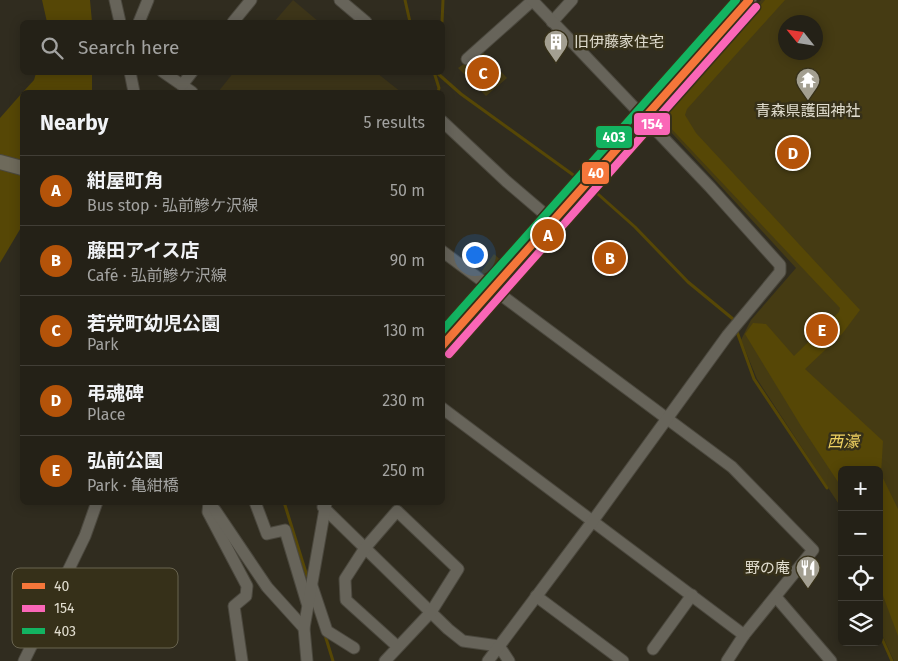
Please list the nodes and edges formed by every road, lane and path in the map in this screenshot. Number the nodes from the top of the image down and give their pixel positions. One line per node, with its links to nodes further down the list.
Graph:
1 (115, 0): 8 (street)
2 (148, 0): 9 (street)
3 (251, 0): 10 (street)
4 (340, 0): 11 (street)
5 (532, 0): 12 (street); 13 (street)
6 (572, 0): 12 (street)
7 (749, 0): 20 (main road)
8 (120, 20)
9 (140, 20)
10 (235, 20)
11 (364, 20)
12 (552, 22): 20 (street)
13 (467, 59)
14 (131, 75): 18 (street)
15 (167, 75): 17 (street)
16 (190, 75): 17 (street)
17 (182, 85): 19 (street)
18 (134, 90)
19 (189, 90)
20 (645, 119): 24 (main road); 29 (street)
21 (445, 124): 24 (street)
22 (0, 162): 23 (main road)
23 (20, 167)
24 (554, 222): 26 (main road)
25 (445, 253): 26 (street)
26 (494, 290): 27 (main road); 29 (street)
27 (445, 345)
28 (445, 410): 35 (street)
29 (668, 417): 35 (street); 41 (street)
30 (96, 505): 37 (street)
31 (209, 505): 52 (street)
32 (211, 505): 44 (street)
33 (256, 505): 42 (street)
34 (324, 505): 36 (street); 38 (street)
35 (592, 522): 39 (street); 40 (street)
36 (365, 548): 43 (street); 43 (street); 47 (street)
37 (69, 568)
38 (312, 586): 42 (street); 49 (street)
39 (692, 595): 45 (street); 50 (street)
40 (536, 596): 46 (street); 57 (street)
41 (776, 596): 45 (street); 59 (street)
42 (308, 607): 44 (street)
43 (431, 612): 46 (street); 47 (street)
44 (304, 628): 53 (street)
45 (744, 635): 58 (street)
46 (499, 646): 55 (street); 56 (street)
47 (398, 647): 54 (street)
48 (30, 648): 51 (street)
49 (354, 648)
50 (653, 649)
51 (24, 661)
52 (242, 661)
53 (307, 661)
54 (385, 661)
55 (488, 661)
56 (510, 661)
57 (623, 661)
58 (726, 661)
59 (830, 661)

